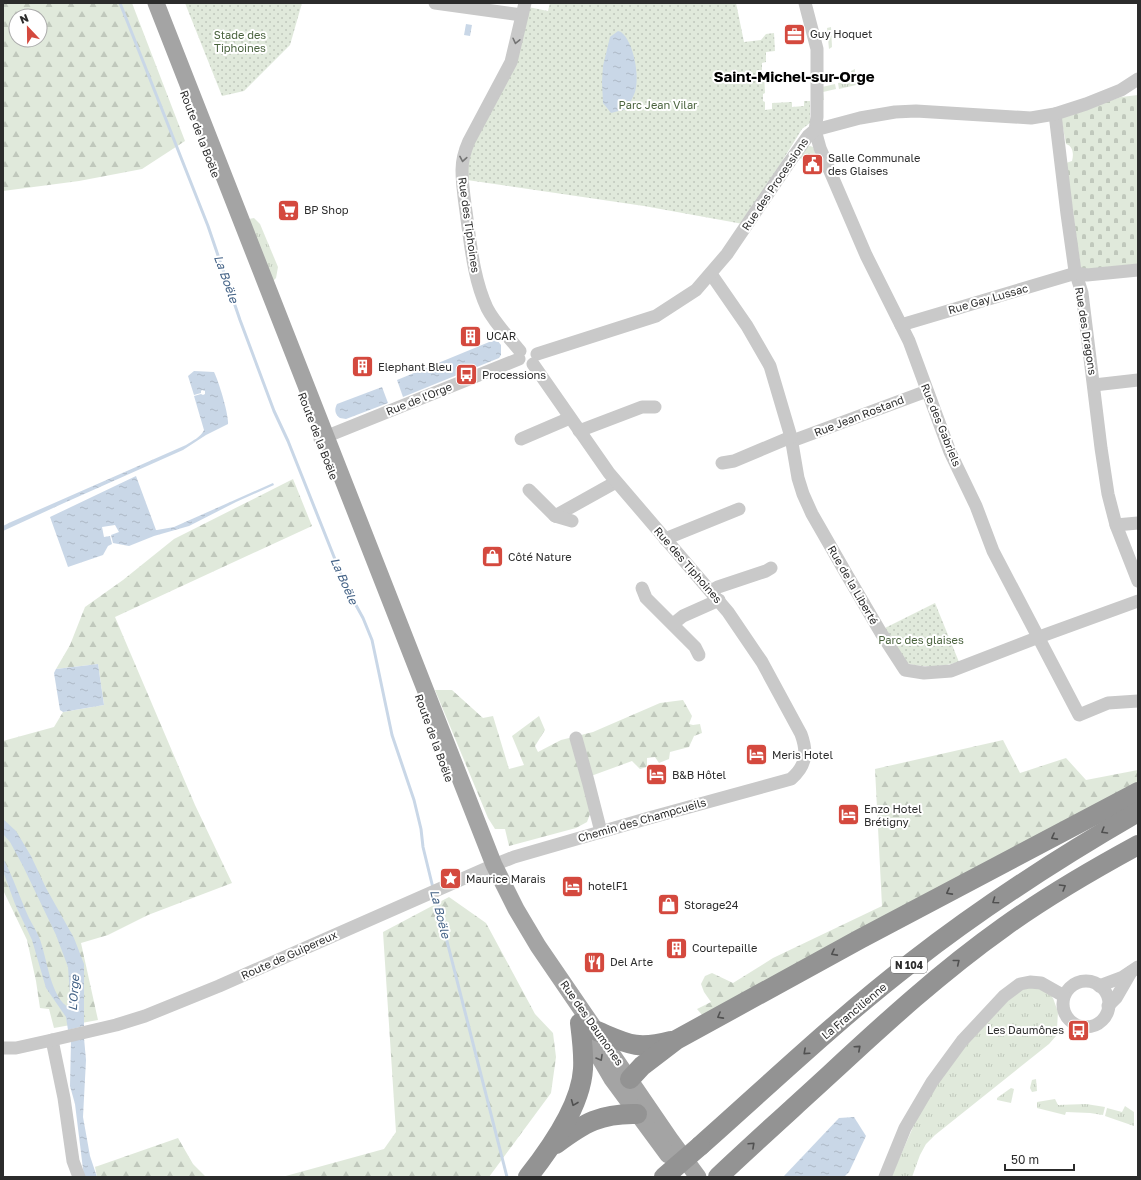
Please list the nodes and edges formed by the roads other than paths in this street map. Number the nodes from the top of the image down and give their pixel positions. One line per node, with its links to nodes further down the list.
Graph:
1 (148, 3): 21 (main road, Route de la Boële)
2 (156, 3): 21 (main road, Route de la Boële)
3 (435, 3): 5 (street)
4 (805, 4): 8 (street)
5 (524, 9): 13 (street, Rue des Tiphoines, one-way to 13)
6 (1138, 79): 7 (street, Rue des Processions)
7 (1055, 114): 8 (street, Rue des Processions); 11 (street, Rue des Dragons)
8 (815, 130): 10 (street, Rue des Processions); 12 (street, Rue des Gabriels)
9 (1138, 270): 11 (street, Rue Gay Lussac)
10 (711, 274): 14 (street, Rue des Processions); 23 (street, Rue de la Liberté)
11 (1076, 274): 12 (street, Rue Gay Lussac); 16 (street, Rue des Dragons)
12 (901, 325): 17 (street, Rue des Gabriels)
13 (520, 355): 14 (street); 21 (street, Rue de l'Orge)
14 (535, 359): 19 (street, Rue des Tiphoines)
15 (1138, 380): 16 (street)
16 (1094, 385): 31 (street, Rue des Dragons)
17 (927, 391): 23 (street, Rue Jean Rostand); 39 (street, Rue des Gabriels)
18 (655, 407): 20 (street)
19 (570, 418): 20 (street, Rue des Tiphoines); 22 (street)
20 (579, 431): 25 (street, Rue des Tiphoines)
21 (323, 438): 48 (main road, Route de la Boële)
22 (521, 439)
23 (792, 439): 24 (street, Rue Jean Rostand); 39 (street, Rue de la Liberté)
24 (722, 463)
25 (616, 482): 28 (street); 32 (street, Rue des Tiphoines)
26 (529, 490): 28 (street)
27 (739, 509): 32 (street)
28 (555, 516): 29 (street)
29 (572, 520)
30 (1138, 523): 31 (street)
31 (1116, 525): 34 (street, Rue des Dragons)
32 (665, 539): 36 (street, Rue des Tiphoines)
33 (771, 568): 36 (street)
34 (1137, 576)
35 (642, 588): 38 (street)
36 (715, 596): 38 (street); 43 (street, Rue des Tiphoines)
37 (1138, 601): 39 (street, Rue de la Liberté)
38 (673, 624): 40 (street)
39 (1039, 636): 41 (street, Rue des Gabriels)
40 (699, 655)
41 (1138, 701)
42 (576, 738): 46 (street)
43 (791, 779): 46 (street, Chemin des Champcueils)
44 (1138, 792): 55 (highway, one-way to 55)
45 (1138, 812): 63 (highway, La Francilienne / N 104, one-way to 63, bridge)
46 (601, 832): 48 (street, Chemin des Champcueils)
47 (1138, 845): 60 (highway, N 104, one-way to 47)
48 (490, 867): 53 (main road, Rue des Daumones); 54 (street, Route de Guipereux)
49 (1135, 969): 50 (street); 52 (street)
50 (1099, 986): 51 (street); 52 (street)
51 (1064, 996): 52 (street); 66 (street)
52 (1108, 1006)
53 (588, 1027): 55 (highway); 57 (main road, Rue des Daumones); 58 (main road, Rue des Daumones, one-way to 58); 59 (highway, one-way to 59)
54 (52, 1040): 56 (street, Route de Guipereux); 61 (street)
55 (676, 1040): 57 (highway)
56 (3, 1048)
57 (630, 1079): 58 (main road); 58 (main road, Rue des Daumones)
58 (640, 1111): 59 (highway); 64 (main road, Rue des Daumones); 65 (main road, Rue des Daumones)
59 (549, 1149): 62 (highway)
60 (721, 1174)
61 (79, 1177)
62 (528, 1177)
63 (664, 1177)
64 (685, 1177)
65 (698, 1177)
66 (884, 1177)

